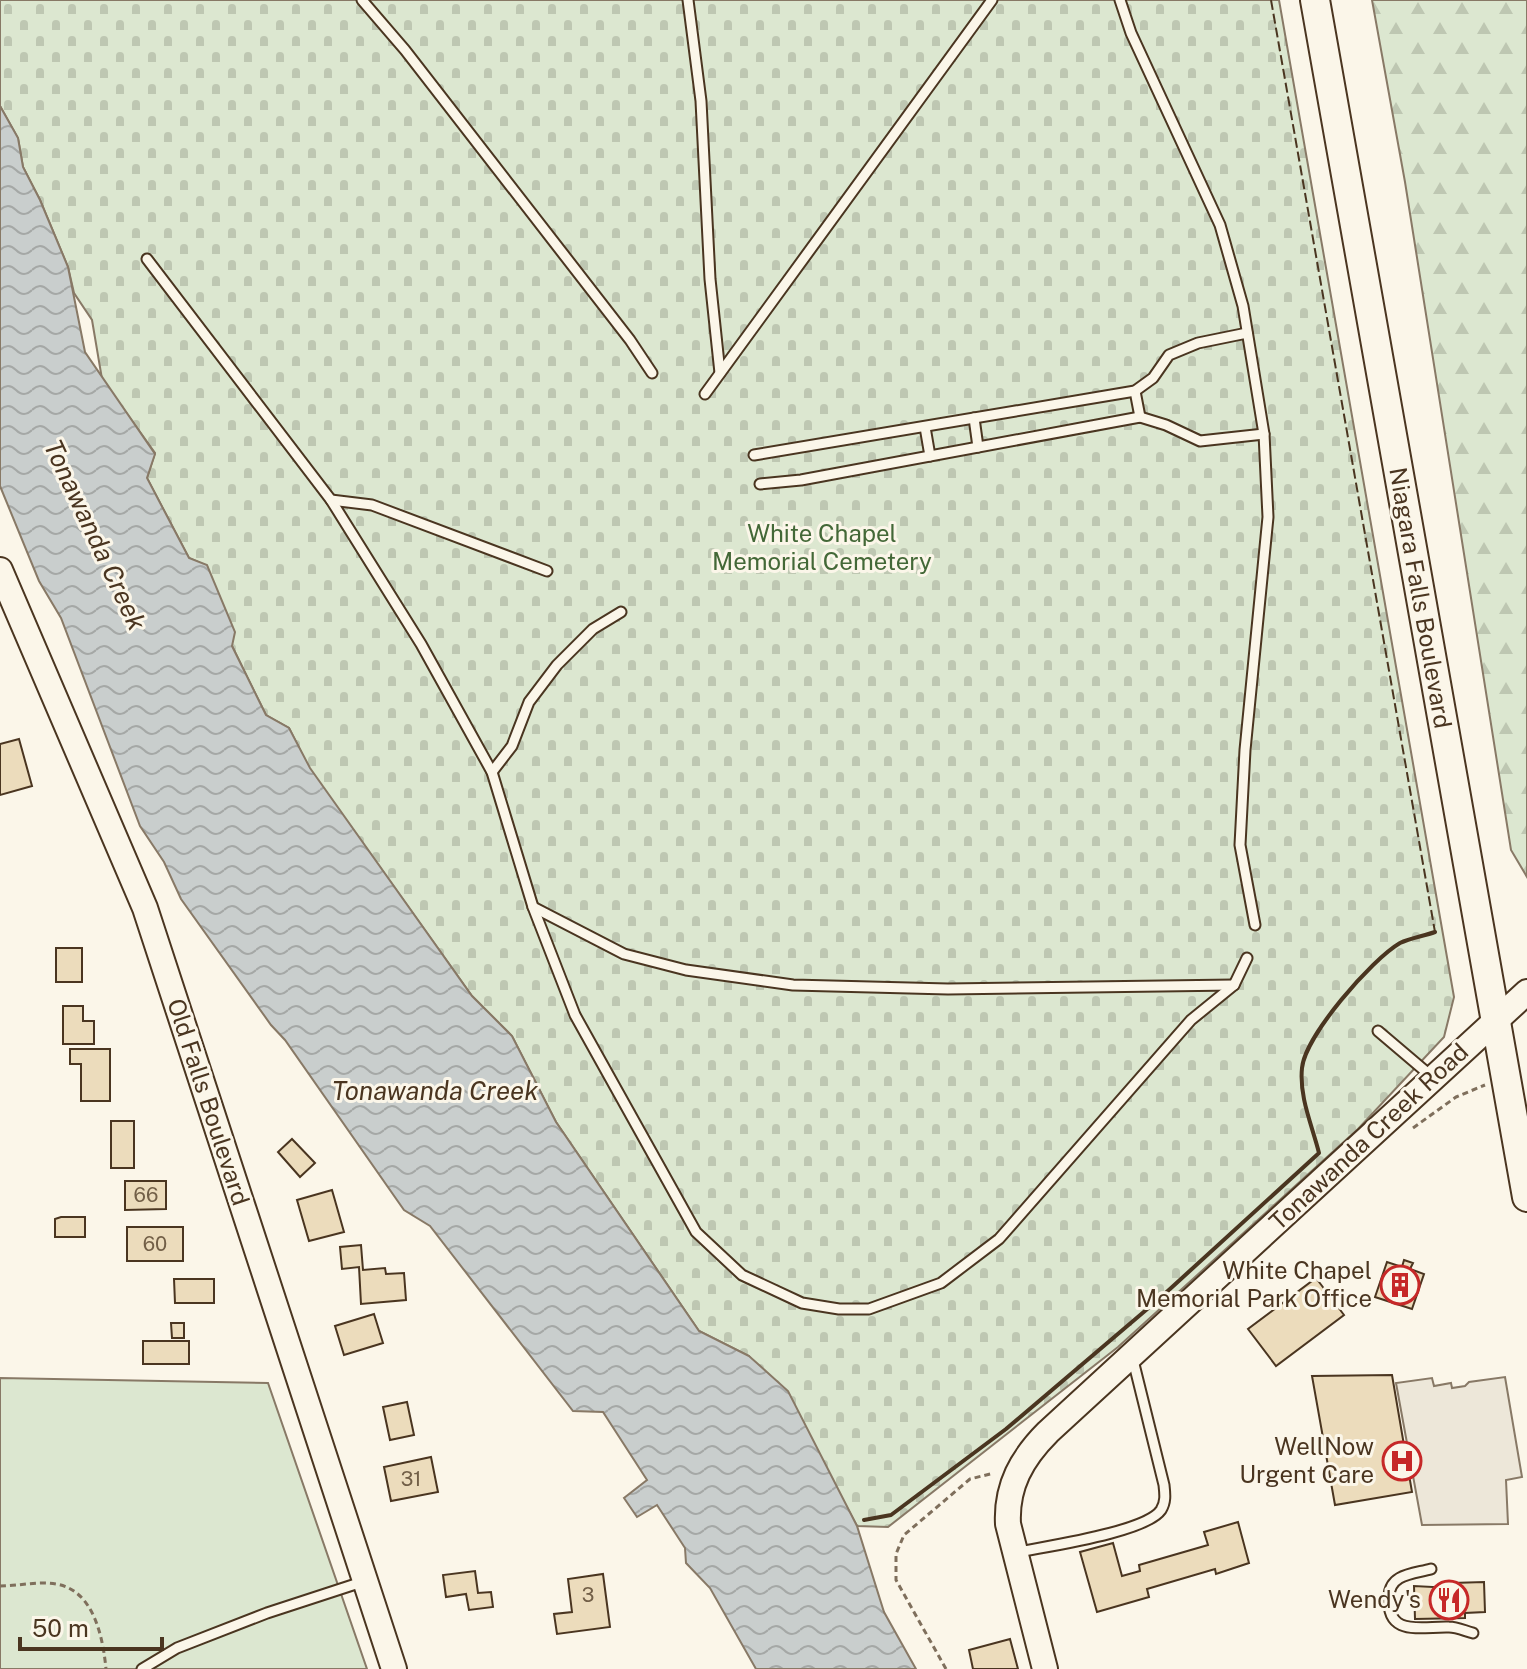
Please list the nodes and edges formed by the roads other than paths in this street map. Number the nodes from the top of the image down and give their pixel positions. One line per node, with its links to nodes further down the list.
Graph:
1 (362, 0): 8 (lane)
2 (688, 0): 9 (lane)
3 (992, 0): 9 (lane)
4 (1120, 0): 7 (lane)
5 (1315, 0): 30 (main road, Niagara Falls Boulevard)
6 (147, 259): 20 (lane)
7 (1247, 333): 10 (lane); 15 (lane)
8 (652, 373)
9 (720, 373): 11 (lane)
10 (1135, 391): 12 (lane); 13 (lane)
11 (705, 394)
12 (1140, 417): 15 (lane); 16 (lane)
13 (974, 418): 14 (lane); 16 (lane)
14 (925, 427): 17 (lane); 18 (lane)
15 (1264, 434): 26 (lane)
16 (978, 447): 18 (lane)
17 (754, 455)
18 (930, 456): 19 (lane)
19 (760, 484)
20 (331, 500): 22 (lane); 24 (lane)
21 (0, 570): 37 (street, Old Falls Boulevard)
22 (547, 571)
23 (621, 612): 24 (lane)
24 (492, 772): 25 (lane)
25 (533, 907): 28 (lane); 28 (lane)
26 (1255, 925)
27 (1247, 958): 28 (lane)
28 (1234, 985)
29 (1527, 992): 30 (street, Tonawanda Creek Road)
30 (1496, 1020): 32 (street, Tonawanda Creek Road); 33 (main road, Niagara Falls Boulevard)
31 (1378, 1031): 32 (lane)
32 (1433, 1078): 34 (street, Tonawanda Creek Road)
33 (1527, 1197)
34 (1133, 1357): 35 (street, Tonawanda Creek Road); 35 (lane)
35 (1012, 1544): 41 (street, Tonawanda Creek Road)
36 (1431, 1569): 38 (lane)
37 (365, 1581): 39 (lane); 40 (street, Old Falls Boulevard)
38 (1473, 1633)
39 (142, 1669)
40 (394, 1669)
41 (1045, 1669)

